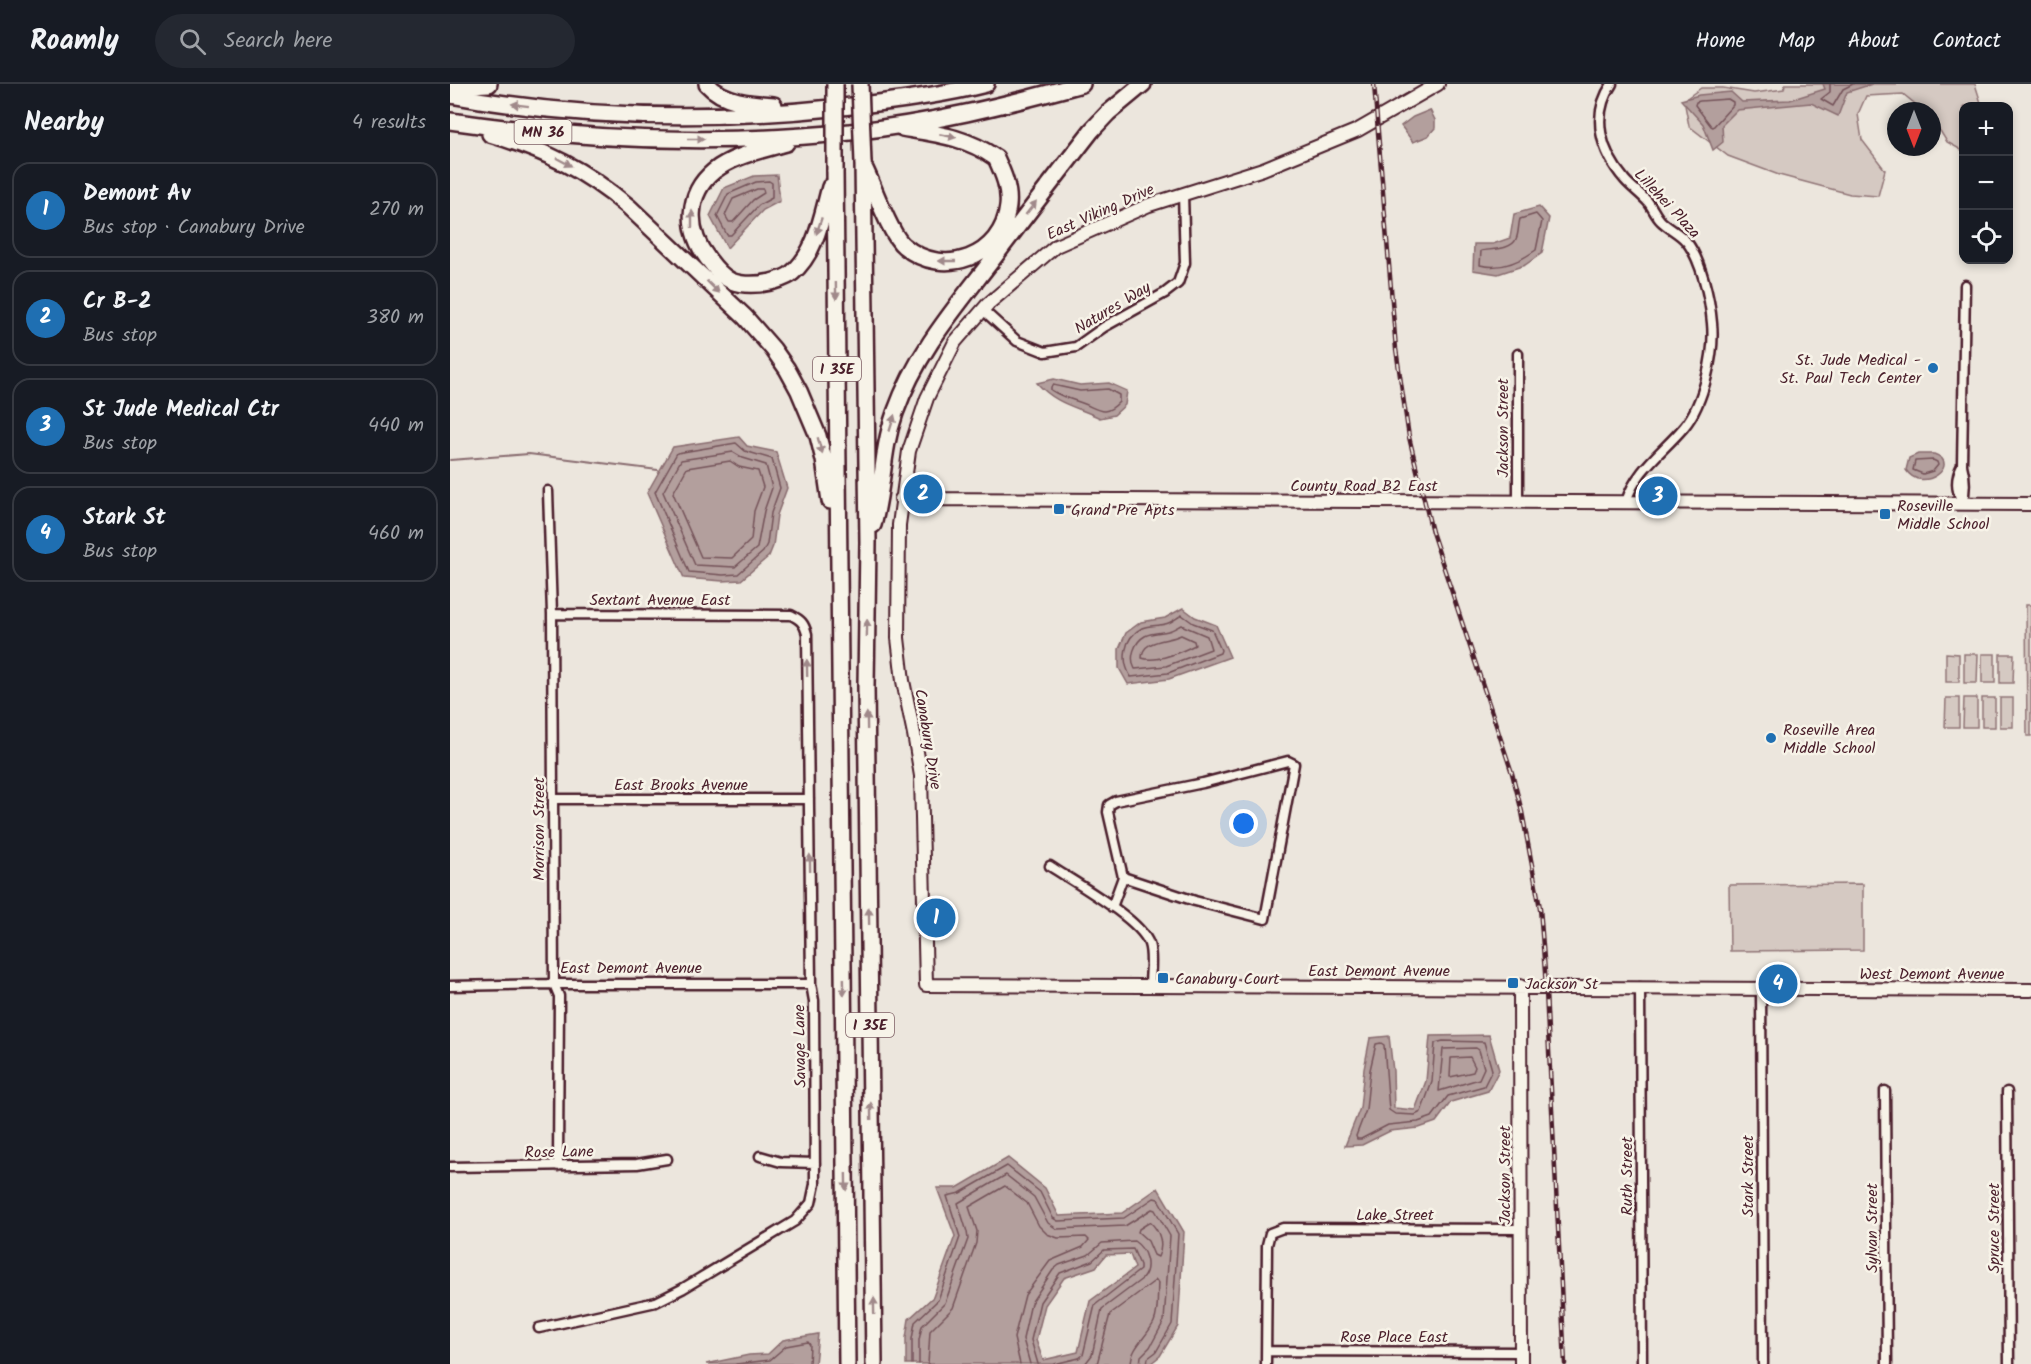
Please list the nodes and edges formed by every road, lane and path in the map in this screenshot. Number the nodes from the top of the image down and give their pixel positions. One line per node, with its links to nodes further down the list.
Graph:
1 (489, 84): 11 (highway)
2 (707, 84): 14 (highway)
3 (835, 84): 19 (highway, I 35E, bridge)
4 (860, 84): 18 (highway, I 35E, bridge)
5 (931, 84): 13 (highway)
6 (986, 84): 13 (highway, MN 36)
7 (1082, 84): 16 (highway, MN 36)
8 (1143, 84): 30 (highway, one-way to 8)
9 (1438, 84): 20 (street, East Viking Drive)
10 (1612, 84): 26 (street, Lillehei Plaza)
11 (450, 86)
12 (450, 95): 14 (highway, MN 36, one-way to 12)
13 (890, 102): 14 (highway, MN 36)
14 (818, 109)
15 (450, 122): 17 (highway, MN 36, one-way to 17); 31 (highway, one-way to 31)
16 (890, 127): 17 (highway, MN 36); 18 (highway, one-way to 18)
17 (811, 135): 19 (highway, one-way to 17)
18 (863, 166): 30 (highway, I 35E)
19 (835, 170): 31 (highway, I 35E, one-way to 31)
20 (1183, 194): 22 (street, East Viking Drive); 22 (street, Natures Way)
21 (1965, 285): 28 (street)
22 (983, 310): 25 (street, East Viking Drive)
23 (1518, 354): 27 (street, Jackson Street)
24 (548, 491): 32 (street, Morrison Street)
25 (901, 499): 27 (street, County Road B2 East); 41 (street, Canabury Drive)
26 (1626, 501): 27 (street, County Road B2 East); 28 (street, County Road B2 East)
27 (1518, 502)
28 (1962, 504): 29 (street, County Road B2 East)
29 (2031, 504)
30 (868, 542): 60 (highway, I 35E, one-way to 30)
31 (839, 568): 61 (highway, I 35E, one-way to 61)
32 (552, 614): 33 (street, Sextant Avenue East); 34 (street, Morrison Street)
33 (767, 615): 35 (street, Savage Lane, one-way to 33)
34 (553, 799): 35 (street, East Brooks Avenue); 39 (street, Morrison Street)
35 (809, 799): 40 (street, Savage Lane, one-way to 35)
36 (1050, 866): 38 (street)
37 (1123, 877): 37 (street); 38 (street)
38 (1112, 907): 43 (street)
39 (554, 984): 40 (street, East Demont Avenue); 42 (street, East Demont Avenue); 54 (street, Morrison Street)
40 (811, 984): 53 (street, Savage Lane)
41 (926, 985): 43 (street, East Demont Avenue)
42 (450, 986)
43 (1150, 986): 44 (street, East Demont Avenue)
44 (1520, 987): 45 (street, East Demont Avenue); 56 (street, Jackson Street)
45 (1640, 987): 46 (street, East Demont Avenue); 63 (street, Ruth Street)
46 (1761, 988): 47 (street, East Demont Avenue); 64 (street, Stark Street)
47 (1832, 988): 48 (street, West Demont Avenue)
48 (2031, 990)
49 (1885, 1091): 65 (street, Sylvan Street)
50 (2007, 1092): 66 (street, Spruce Street)
51 (760, 1156): 53 (street)
52 (668, 1159): 54 (street, Rose Lane)
53 (815, 1163): 57 (street, Savage Lane)
54 (558, 1166): 55 (street, Rose Lane)
55 (450, 1167)
56 (1521, 1229): 58 (street, Lake Street); 59 (street, Jackson Street)
57 (539, 1328)
58 (1267, 1351): 59 (street, Rose Place East); 62 (street)
59 (1521, 1358)
60 (874, 1359)
61 (848, 1364)
62 (1266, 1364)
63 (1642, 1364)
64 (1763, 1364)
65 (1887, 1364)
66 (2009, 1364)

